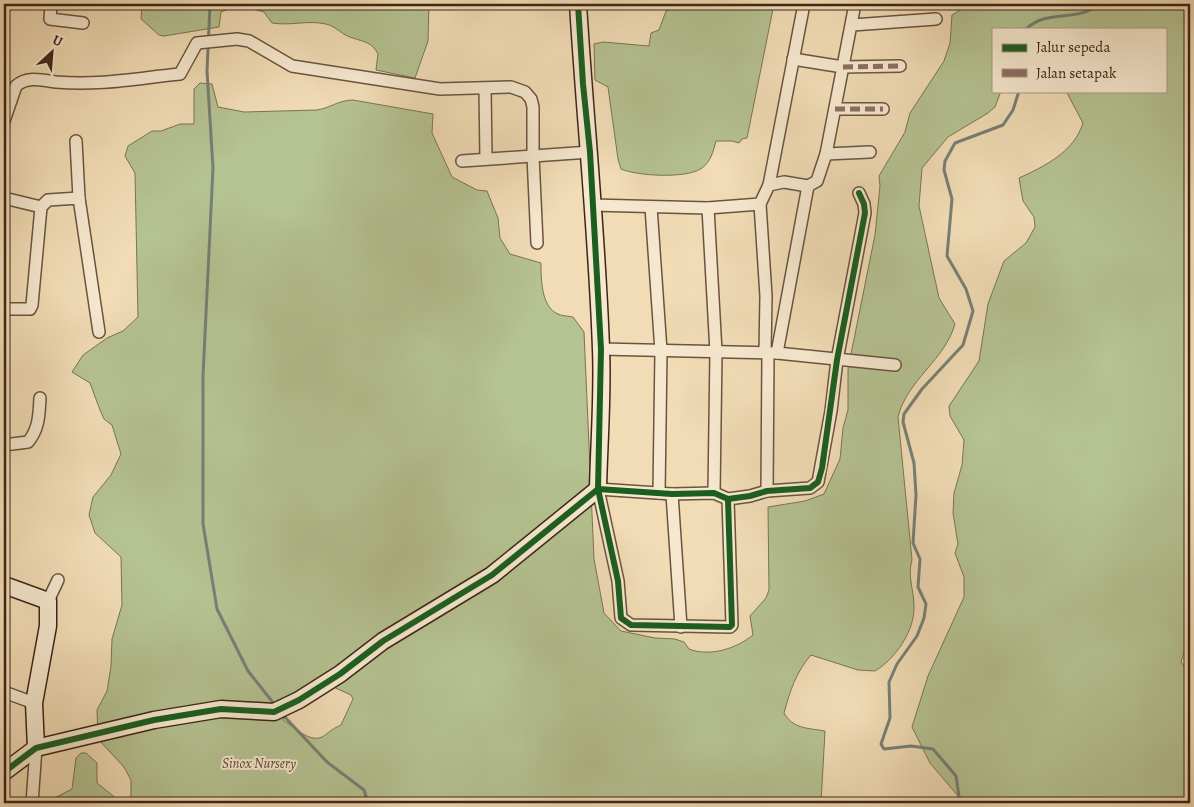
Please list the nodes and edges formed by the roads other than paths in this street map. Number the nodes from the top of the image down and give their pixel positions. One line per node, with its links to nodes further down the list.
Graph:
1 (51, 4): 6 (street)
2 (578, 4): 16 (street)
3 (804, 4): 8 (street)
4 (855, 4): 7 (street)
5 (936, 20): 7 (street)
6 (83, 23)
7 (852, 25): 10 (street)
8 (793, 59): 10 (street); 22 (street)
9 (900, 66): 10 (street)
10 (843, 67): 12 (street)
11 (485, 89): 14 (street); 19 (street); 20 (street)
12 (835, 109): 13 (street); 18 (street)
13 (883, 109)
14 (4, 121)
15 (76, 141): 26 (street)
16 (590, 152): 19 (street); 28 (street)
17 (870, 152): 18 (street)
18 (826, 154): 23 (street)
19 (532, 156): 20 (street); 32 (street)
20 (486, 159): 21 (street)
21 (462, 161)
22 (770, 185): 23 (street); 27 (street)
23 (808, 186): 38 (street)
24 (859, 193): 39 (street)
25 (4, 198): 29 (street)
26 (79, 198): 29 (street); 34 (street)
27 (760, 204): 31 (street); 38 (street)
28 (592, 205): 30 (street); 35 (street)
29 (41, 207): 33 (street)
30 (651, 207): 31 (street); 36 (street)
31 (708, 208): 37 (street)
32 (537, 243)
33 (4, 309)
34 (99, 332)
35 (601, 349): 36 (street); 43 (street)
36 (661, 351): 37 (street); 45 (street)
37 (716, 352): 38 (street); 46 (street)
38 (770, 353): 39 (street); 44 (street)
39 (837, 360): 40 (street); 44 (street)
40 (895, 365)
41 (40, 398): 42 (street)
42 (4, 445)
43 (598, 489): 45 (street); 52 (street); 55 (street)
44 (767, 491): 48 (street)
45 (659, 493): 47 (street)
46 (714, 493): 47 (street); 48 (street)
47 (672, 494): 52 (street)
48 (728, 499): 52 (street)
49 (58, 580): 51 (street)
50 (4, 585): 51 (street)
51 (48, 601): 54 (street)
52 (681, 627)
53 (4, 692): 54 (street)
54 (34, 703): 55 (street)
55 (36, 748): 56 (street); 57 (street)
56 (4, 772)
57 (32, 803)

